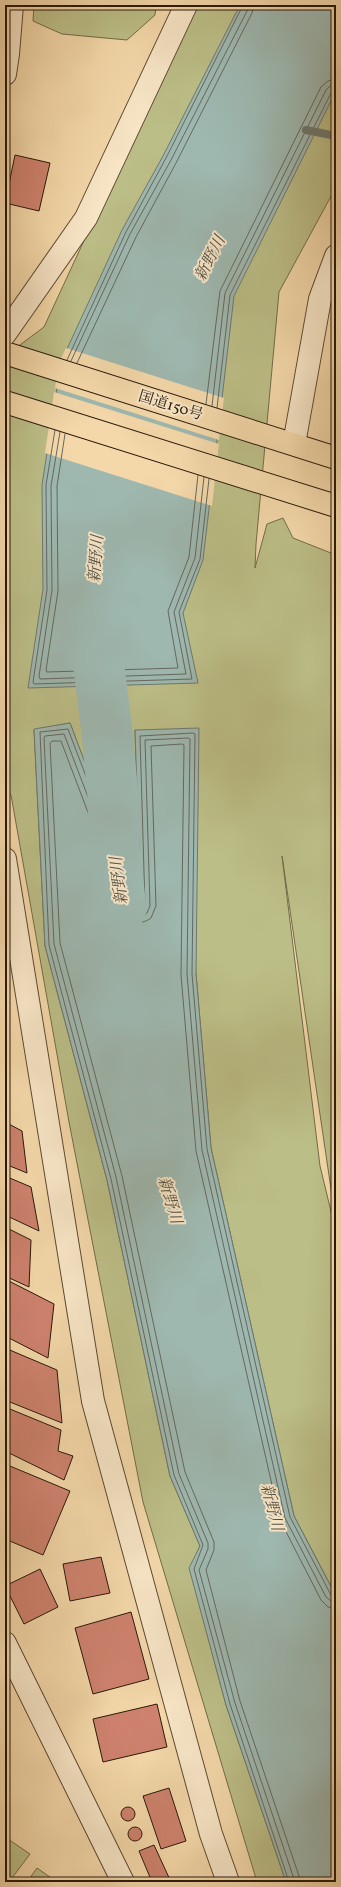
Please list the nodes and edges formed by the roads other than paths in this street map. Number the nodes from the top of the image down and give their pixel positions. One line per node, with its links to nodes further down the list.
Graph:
1 (12, 5): 3 (street)
2 (186, 5): 5 (street)
3 (5, 74)
4 (336, 256): 8 (street)
5 (5, 334)
6 (15, 356): 8 (highway, 国道150号)
7 (8, 403): 10 (highway)
8 (294, 444): 9 (highway, 国道150号)
9 (336, 458)
10 (336, 506)
11 (5, 859): 14 (street)
12 (5, 1643): 13 (street)
13 (123, 1882)
14 (228, 1882)

